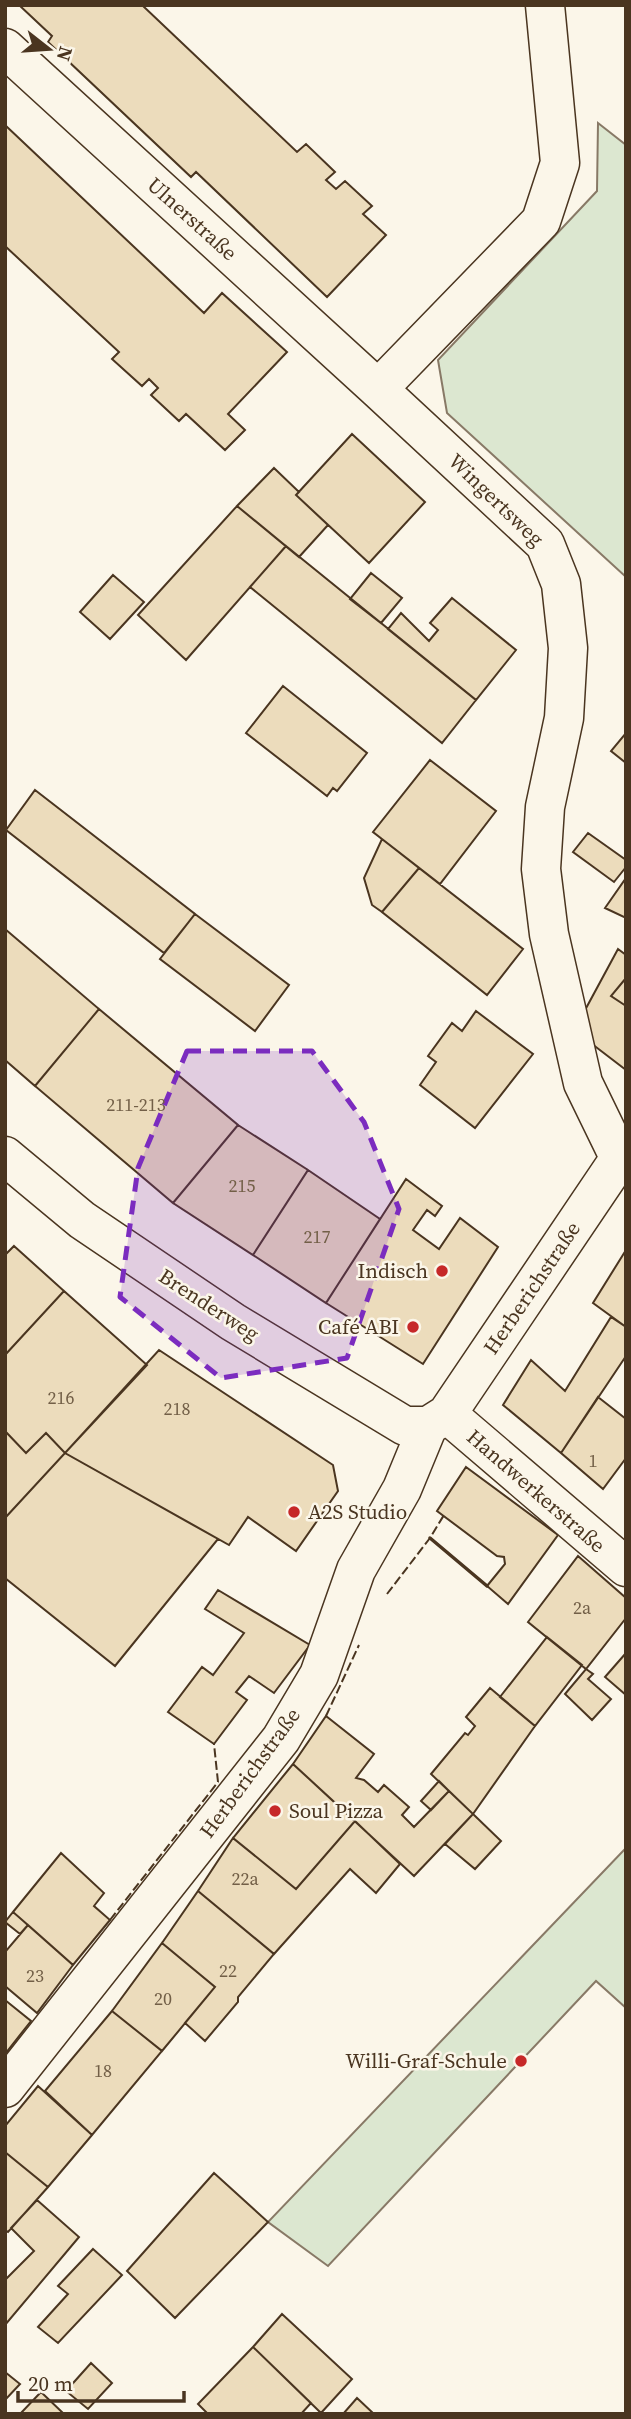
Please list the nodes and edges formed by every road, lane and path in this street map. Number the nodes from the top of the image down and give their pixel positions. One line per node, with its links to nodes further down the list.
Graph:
1 (545, 5): 3 (street)
2 (5, 48): 3 (street, Ulnerstraße)
3 (379, 389): 4 (street, Wingertsweg)
4 (623, 1154): 6 (street, Herberichstraße)
5 (5, 1156): 6 (street, Brenderweg)
6 (437, 1420): 7 (street, Handwerkerstraße); 8 (street, Herberichstraße)
7 (626, 1567)
8 (5, 2088)

